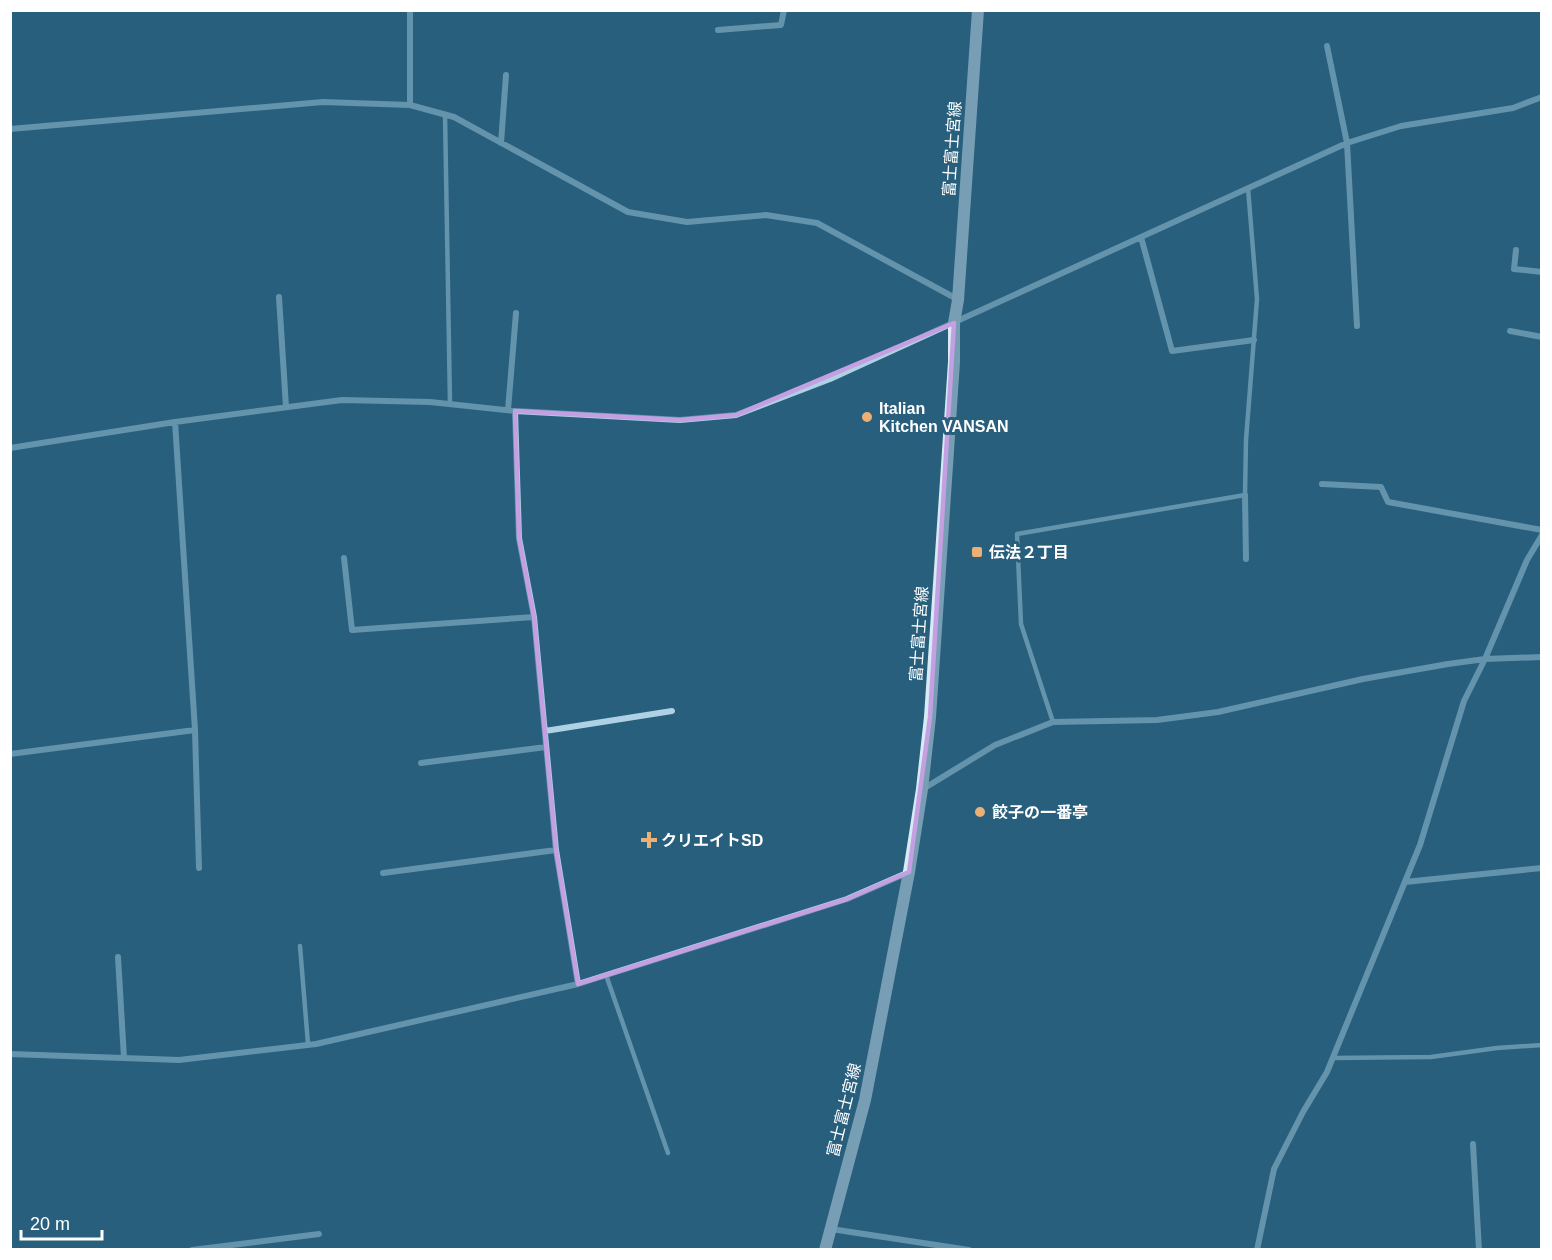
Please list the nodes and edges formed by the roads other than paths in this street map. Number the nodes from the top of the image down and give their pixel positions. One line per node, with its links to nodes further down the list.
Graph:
1 (410, 10): 8 (street)
2 (784, 10): 4 (street)
3 (978, 10): 18 (main road, 富士富士宮線)
4 (718, 30)
5 (1327, 46): 12 (street)
6 (506, 75): 11 (street)
7 (1542, 97): 12 (street)
8 (410, 105): 9 (street); 10 (street)
9 (445, 114): 11 (street); 25 (lane)
10 (10, 129)
11 (501, 143): 18 (street)
12 (1347, 143): 13 (street); 21 (street)
13 (1248, 189): 14 (street); 24 (lane)
14 (1141, 237): 20 (street); 24 (street)
15 (1516, 250): 16 (street)
16 (1542, 272)
17 (279, 297): 26 (street)
18 (958, 300): 20 (main road, 富士富士宮線)
19 (516, 314): 27 (street)
20 (954, 323): 27 (street); 45 (main road, 富士富士宮線)
21 (1357, 326)
22 (1510, 331): 23 (street)
23 (1542, 337)
24 (1254, 340): 31 (lane)
25 (450, 404): 26 (street); 27 (street)
26 (286, 407): 28 (street)
27 (512, 410): 35 (street)
28 (175, 422): 29 (street); 40 (street)
29 (10, 448)
30 (1322, 484): 32 (street)
31 (1245, 495): 34 (street); 39 (lane)
32 (1542, 532): 37 (street)
33 (344, 558): 35 (street)
34 (1246, 559)
35 (534, 617): 41 (street)
36 (1542, 657): 37 (street)
37 (1485, 659): 39 (street); 51 (street)
38 (672, 711): 41 (street)
39 (1053, 722): 45 (street)
40 (195, 730): 43 (street); 47 (street)
41 (545, 731): 42 (street)
42 (546, 747): 44 (street); 46 (street)
43 (10, 754)
44 (421, 763)
45 (922, 789): 49 (main road, 富士富士宮線)
46 (555, 850): 50 (street); 55 (street)
47 (199, 868)
48 (1542, 868): 51 (street)
49 (909, 872): 54 (street); 63 (main road, 富士富士宮線)
50 (383, 873)
51 (1405, 882): 60 (street)
52 (300, 946): 56 (lane)
53 (118, 957): 59 (street)
54 (606, 975): 55 (street); 62 (lane)
55 (578, 984): 56 (street)
56 (309, 1044): 59 (street)
57 (1542, 1045): 60 (lane)
58 (10, 1054): 59 (street)
59 (124, 1058)
60 (1332, 1058): 68 (street)
61 (1473, 1144): 69 (street)
62 (668, 1153)
63 (830, 1229): 66 (main road, 富士富士宮線); 67 (street)
64 (319, 1234): 65 (street)
65 (192, 1250)
66 (825, 1250)
67 (969, 1250)
68 (1257, 1250)
69 (1479, 1250)

